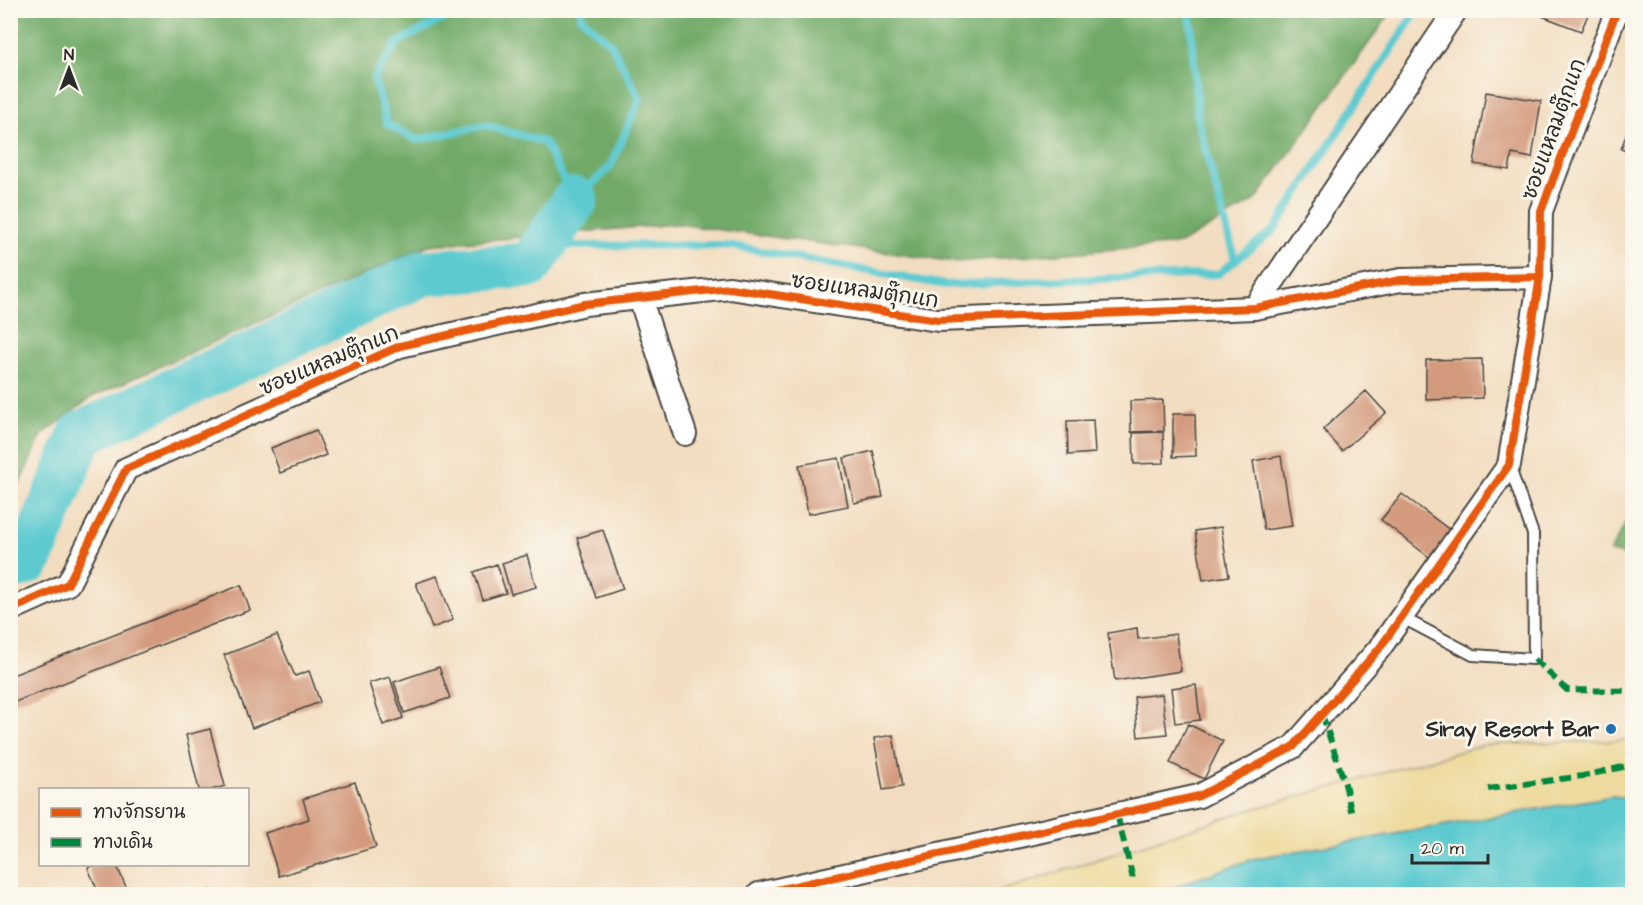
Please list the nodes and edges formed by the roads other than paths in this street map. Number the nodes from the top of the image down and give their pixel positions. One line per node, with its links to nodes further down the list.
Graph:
1 (1456, 10): 5 (street)
2 (1618, 10): 3 (street, ซอยแหลมตุ๊กแก)
3 (1540, 277): 5 (street, ซอยแหลมตุ๊กแก); 7 (street)
4 (640, 298): 5 (street, ซอยแหลมตุ๊กแก); 6 (street); 8 (street, ซอยแหลมตุ๊กแก)
5 (1255, 308)
6 (685, 434)
7 (1509, 465): 9 (street); 9 (lane)
8 (10, 610)
9 (1401, 617): 10 (street)
10 (759, 894)

